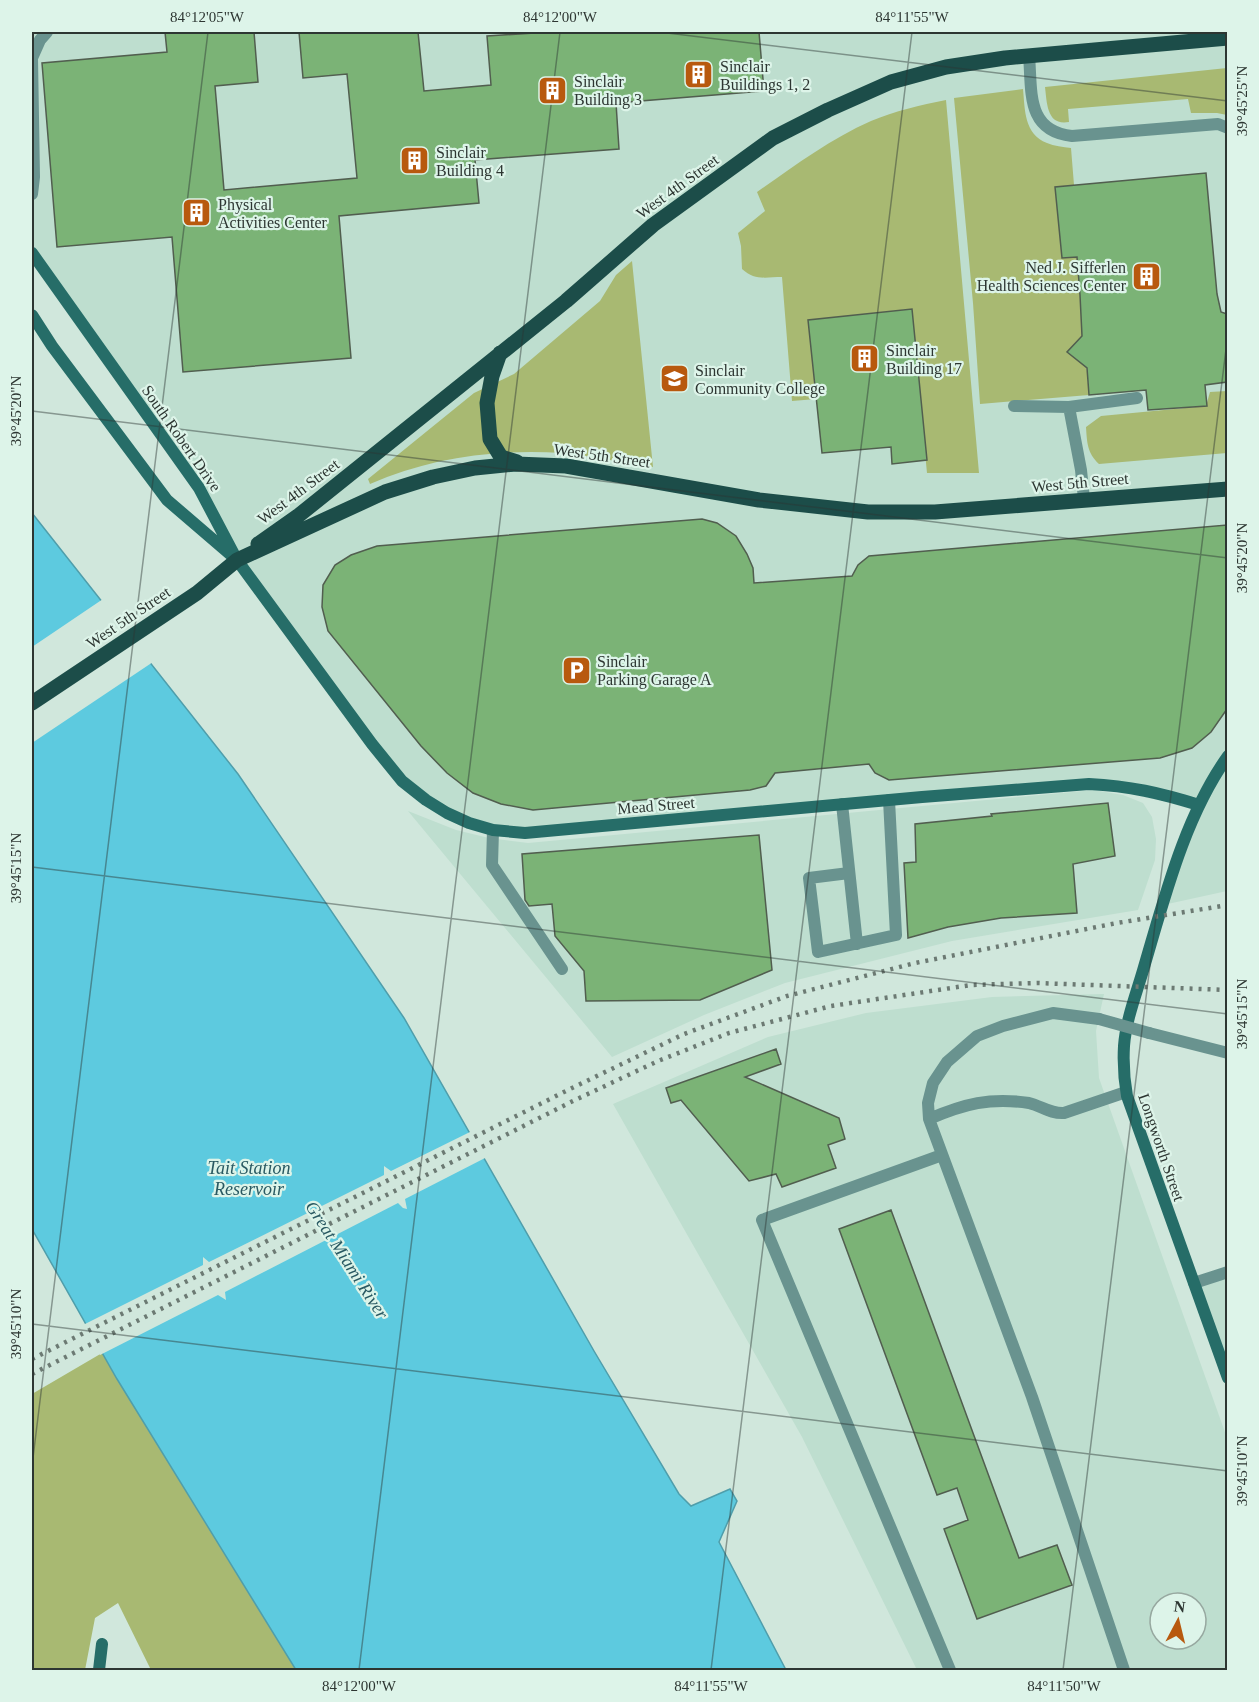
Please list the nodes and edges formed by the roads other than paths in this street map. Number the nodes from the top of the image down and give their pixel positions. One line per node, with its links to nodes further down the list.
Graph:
1 (47, 32): 5 (street)
2 (1227, 38): 3 (main road, West 4th Street)
3 (1029, 56): 4 (street); 8 (main road, West 4th Street)
4 (1227, 128)
5 (32, 194)
6 (32, 253): 15 (street, South Robert Drive)
7 (32, 315): 15 (street)
8 (500, 353): 12 (main road); 15 (main road, West 4th Street)
9 (1137, 398): 11 (street)
10 (1014, 406): 11 (street)
11 (1069, 407): 14 (street)
12 (524, 465): 14 (main road, West 5th Street); 15 (main road, West 5th Street)
13 (1227, 489): 14 (main road, West 5th Street)
14 (1084, 499)
15 (237, 560): 16 (main road, West 5th Street); 21 (street, Mead Street)
16 (32, 703)
17 (1227, 756): 20 (street, Longworth Street)
18 (889, 800): 19 (street, Mead Street); 20 (street, Mead Street); 23 (street)
19 (842, 804): 21 (street, Mead Street); 22 (street)
20 (1199, 805): 26 (street, Longworth Street)
21 (493, 830): 24 (street)
22 (849, 873): 23 (street); 23 (street)
23 (857, 944)
24 (562, 969)
25 (1227, 1053): 27 (street, bridge)
26 (1126, 1092): 27 (street); 30 (street, Longworth Street)
27 (929, 1119): 28 (street)
28 (942, 1155): 34 (street); 35 (street)
29 (1227, 1272): 30 (street)
30 (1194, 1283): 31 (street, Longworth Street)
31 (1227, 1378)
32 (102, 1644): 33 (street)
33 (99, 1671)
34 (950, 1671)
35 (1124, 1671)

